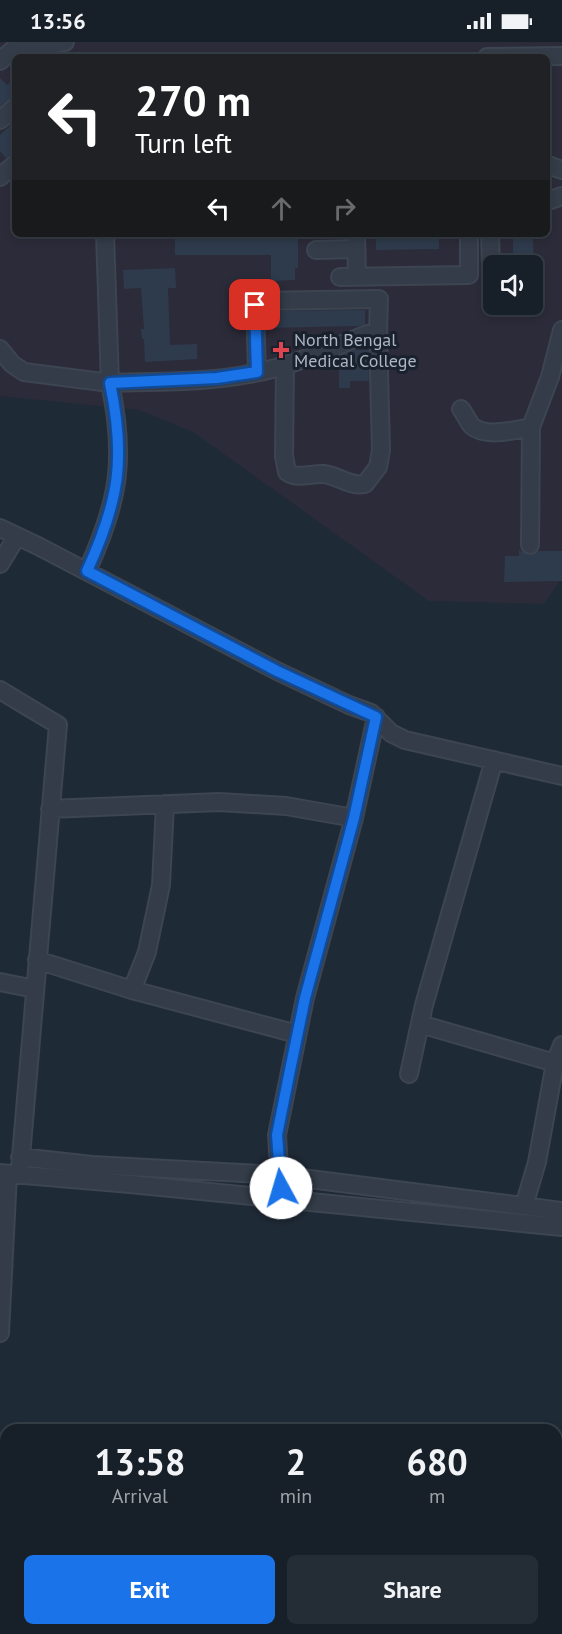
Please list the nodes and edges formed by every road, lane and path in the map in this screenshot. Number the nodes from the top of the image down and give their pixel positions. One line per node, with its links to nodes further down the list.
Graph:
1 (65, 42): 2 (street)
2 (27, 48)
3 (12, 110): 4 (street)
4 (0, 120)
5 (12, 167): 6 (street)
6 (0, 177)
7 (105, 237): 18 (street)
8 (469, 237): 10 (street)
9 (490, 237): 12 (street)
10 (356, 241): 11 (street)
11 (316, 250)
12 (491, 255)
13 (562, 330): 20 (street)
14 (378, 333): 16 (street); 16 (street); 17 (street)
15 (0, 349): 18 (street)
16 (285, 365): 17 (street)
17 (257, 372): 18 (street)
18 (110, 383): 25 (street)
19 (461, 409): 20 (street)
20 (531, 427): 23 (street)
21 (0, 528): 22 (street)
22 (17, 536): 24 (street); 25 (street)
23 (530, 544)
24 (0, 564)
25 (87, 571): 27 (street)
26 (0, 690): 31 (street)
27 (376, 717): 28 (street); 32 (street)
28 (494, 760): 29 (street); 37 (street)
29 (562, 776)
30 (165, 804): 31 (street); 32 (street); 36 (street)
31 (50, 808): 33 (street)
32 (354, 818): 38 (street)
33 (37, 960): 35 (street); 36 (street)
34 (0, 982): 35 (street)
35 (35, 989): 42 (street)
36 (132, 990): 38 (street)
37 (420, 1024): 40 (street); 41 (street)
38 (297, 1034): 44 (street)
39 (562, 1045): 40 (street)
40 (555, 1063): 46 (street)
41 (409, 1074)
42 (20, 1157): 43 (street); 44 (street)
43 (9, 1174): 45 (street); 49 (street)
44 (278, 1175): 45 (street); 46 (street)
45 (283, 1200): 48 (street)
46 (524, 1206): 47 (street)
47 (562, 1211)
48 (562, 1227)
49 (0, 1333)

